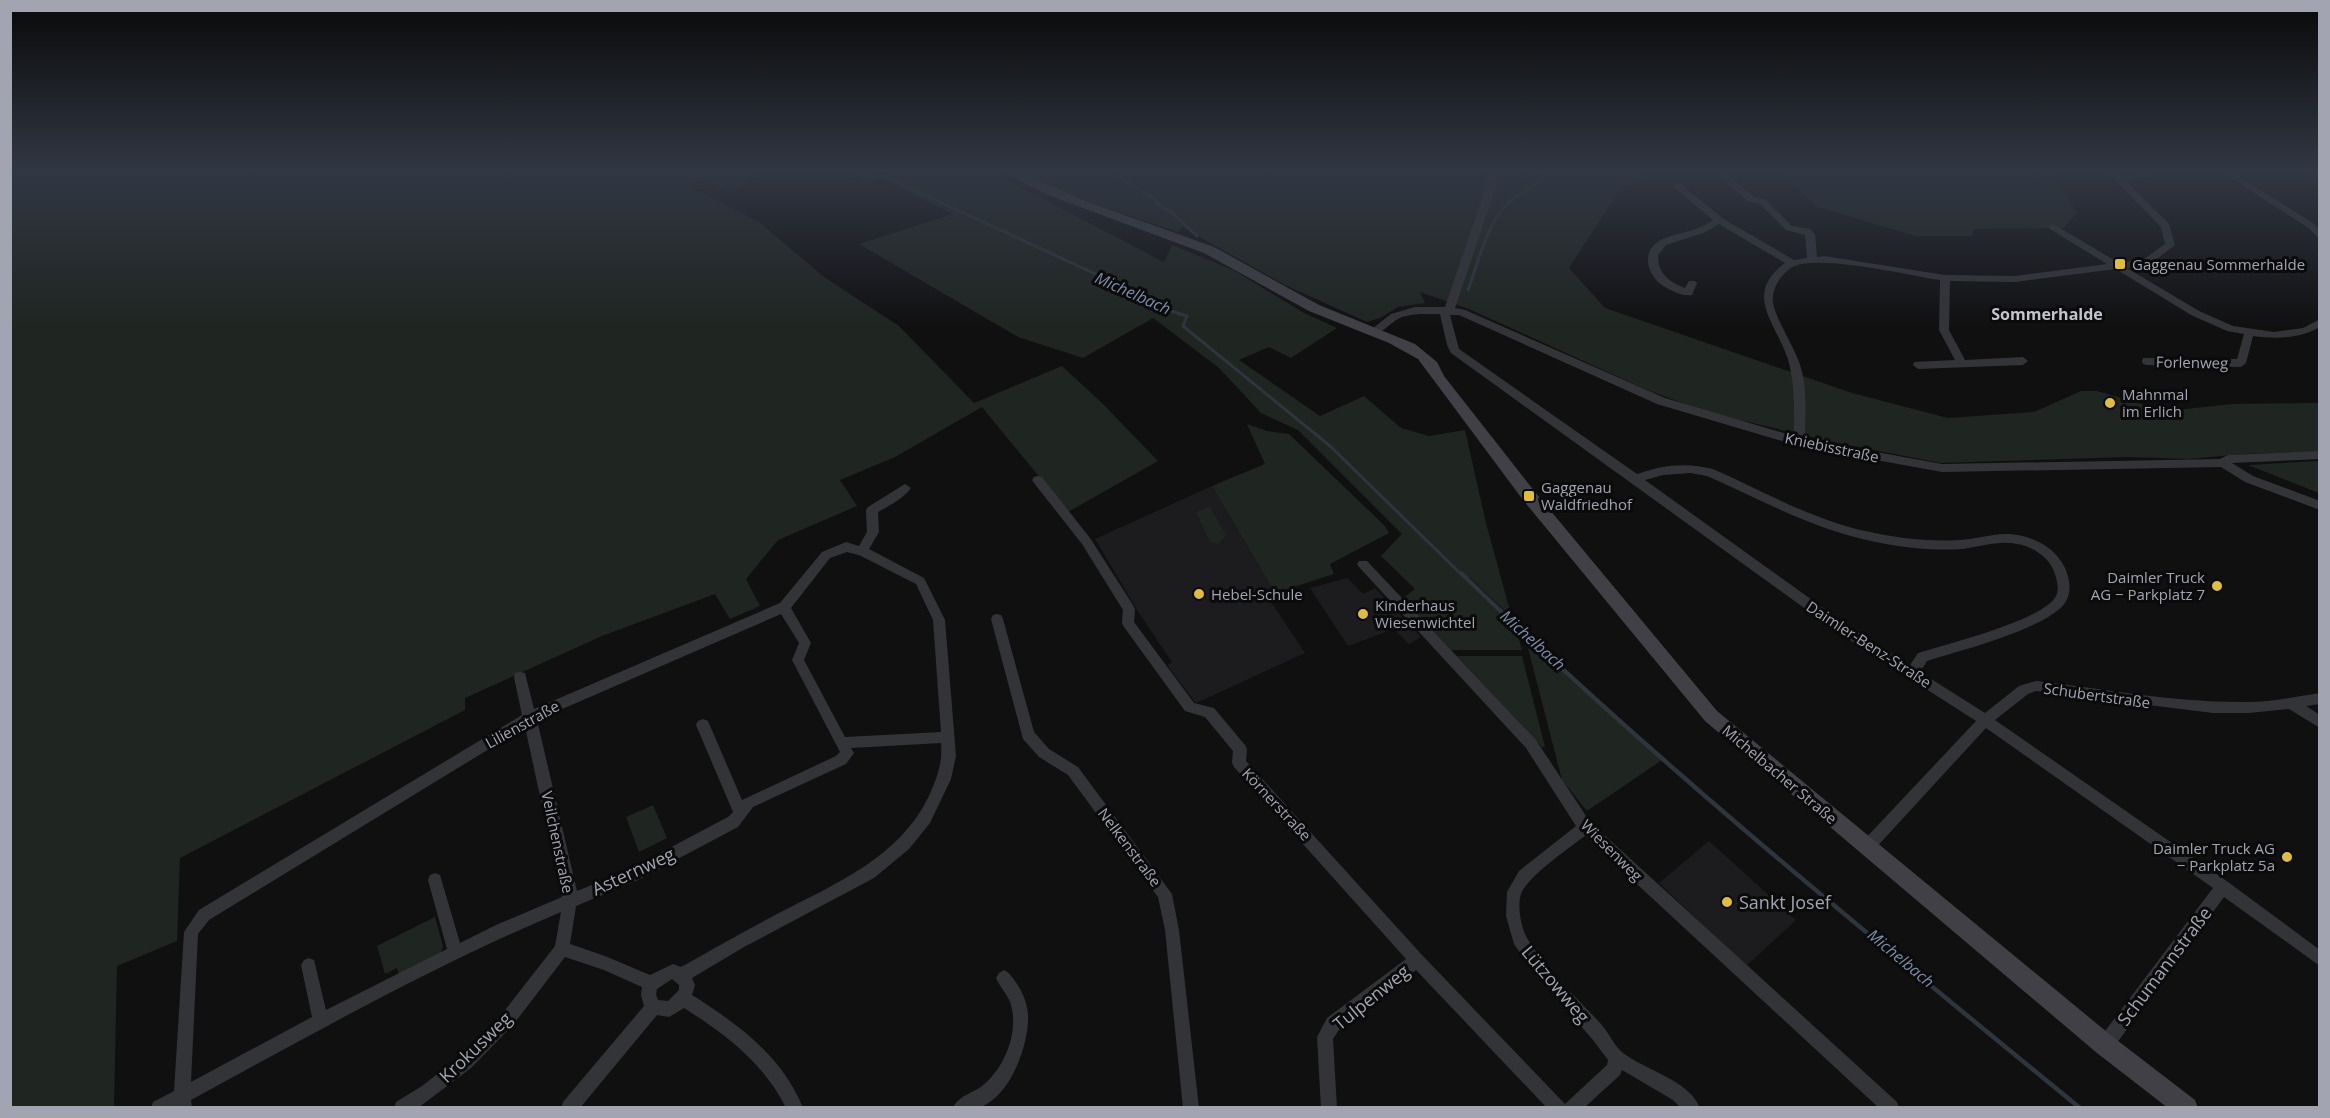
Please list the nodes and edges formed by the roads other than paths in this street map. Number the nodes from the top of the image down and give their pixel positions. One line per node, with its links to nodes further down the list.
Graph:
1 (1135, 223): 18 (main road, Michelbacher Straße)
2 (1478, 223): 15 (street)
3 (1714, 223): 14 (street)
4 (1724, 223): 11 (street)
5 (1784, 223): 10 (street)
6 (2163, 223): 12 (street)
7 (2307, 223): 9 (street)
8 (2053, 227): 12 (street)
9 (2319, 236)
10 (1812, 260): 11 (street); 13 (street)
11 (1792, 263): 23 (street)
12 (2119, 267): 13 (street); 17 (street)
13 (1946, 278): 21 (street)
14 (1692, 283)
15 (1447, 310): 18 (street, Kniebisstraße); 23 (street, Kniebisstraße); 26 (street, Daimler-Benz-Straße)
16 (2319, 322): 17 (street)
17 (2249, 333): 19 (street, Forlenweg)
18 (1377, 334): 46 (main road, Michelbacher Straße)
19 (2147, 361)
20 (2023, 362): 21 (street)
21 (1962, 364): 22 (street)
22 (1918, 365)
23 (1799, 442): 25 (street, Kniebisstraße)
24 (2319, 455): 25 (street, Kniebisstraße)
25 (2223, 463): 29 (street)
26 (1636, 479): 34 (street, Daimler-Benz-Straße); 34 (street)
27 (1038, 480): 53 (street, Körnerstraße)
28 (906, 488): 30 (street)
29 (2319, 506)
30 (862, 551): 32 (street, Lilienstraße); 42 (street)
31 (1363, 564): 45 (street, Wiesenweg)
32 (784, 606): 38 (street, Lilienstraße); 43 (street)
33 (997, 619): 69 (street, Nelkenstraße)
34 (1913, 672): 39 (street, Daimler-Benz-Straße)
35 (520, 677): 38 (street, Veilchenstraße)
36 (2319, 699): 37 (street, Schubertstraße)
37 (2293, 705): 39 (street, Schubertstraße); 40 (street)
38 (530, 717): 49 (street, Veilchenstraße); 63 (street, Lilienstraße)
39 (1986, 720): 46 (street, Schubertstraße); 48 (street, Daimler-Benz-Straße)
40 (2319, 722)
41 (703, 725): 44 (street)
42 (947, 736): 43 (street); 55 (street)
43 (843, 743): 44 (street, Asternweg)
44 (740, 812): 49 (street, Asternweg)
45 (1585, 827): 62 (street, Lützowweg); 74 (street, Wiesenweg)
46 (1867, 847): 61 (main road, Michelbacher Straße)
47 (435, 880): 51 (street)
48 (2223, 887): 52 (street, Daimler-Benz-Straße); 61 (street, Schumannstraße)
49 (570, 900): 50 (street, Veilchenstraße); 51 (street, Asternweg)
50 (562, 950): 57 (street); 65 (street, Krokusweg)
51 (456, 954): 60 (street, Asternweg)
52 (2319, 959)
53 (1417, 960): 70 (street, Tulpenweg); 71 (street, Körnerstraße)
54 (309, 965): 60 (street)
55 (683, 975): 57 (street); 58 (street)
56 (1004, 978): 68 (street)
57 (652, 983): 59 (street)
58 (683, 998): 59 (street); 67 (street)
59 (654, 1007): 66 (street)
60 (321, 1021): 63 (street, Asternweg)
61 (2105, 1046): 75 (main road, Michelbacher Straße)
62 (1616, 1058): 72 (street); 73 (street, Lützowweg)
63 (183, 1101): 64 (street, Asternweg)
64 (159, 1107)
65 (402, 1107)
66 (569, 1107)
67 (795, 1107)
68 (961, 1107)
69 (1191, 1107)
70 (1329, 1107)
71 (1559, 1107)
72 (1572, 1107)
73 (1692, 1107)
74 (1891, 1107)
75 (2187, 1107)

